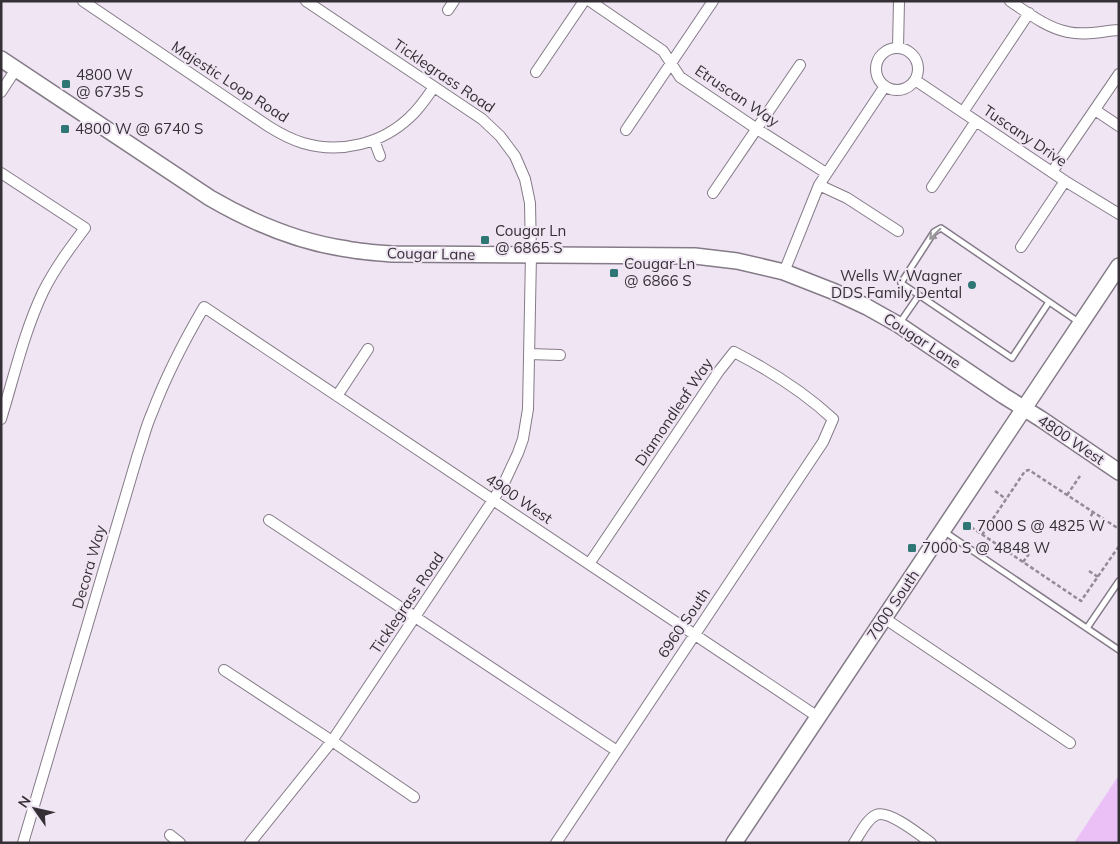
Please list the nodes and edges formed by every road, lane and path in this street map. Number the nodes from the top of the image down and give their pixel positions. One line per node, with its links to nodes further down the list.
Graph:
1 (306, 1): 20 (street, Ticklegrass Road)
2 (584, 1): 16 (street)
3 (590, 1): 8 (street, Etruscan Way)
4 (713, 1): 13 (street)
5 (899, 1): 11 (street)
6 (1010, 1): 9 (street)
7 (85, 2): 28 (street, Majestic Loop Road)
8 (599, 4): 13 (street, Etruscan Way)
9 (1029, 13): 10 (street); 23 (street)
10 (1119, 30)
11 (898, 48): 18 (street); 19 (street)
12 (1, 59): 15 (main road, Cougar Lane)
13 (671, 64): 26 (street, Etruscan Way); 27 (street)
14 (800, 65): 26 (street)
15 (16, 69): 21 (street); 40 (main road, Cougar Lane)
16 (536, 72)
17 (1119, 74): 22 (street)
18 (915, 80): 19 (street); 23 (street, Tuscany Drive)
19 (885, 86): 31 (street)
20 (434, 87): 28 (street, Majestic Loop Road); 40 (street, Ticklegrass Road)
21 (1, 92)
22 (1095, 110): 25 (street); 30 (street)
23 (963, 112): 24 (street, Tuscany Drive)
24 (976, 121): 30 (street, Tuscany Drive); 35 (street)
25 (1119, 126)
26 (757, 129): 31 (street, Etruscan Way); 36 (street)
27 (626, 130)
28 (374, 140): 29 (street)
29 (380, 156)
30 (1052, 172): 33 (street, Tuscany Drive)
31 (826, 173): 34 (street)
32 (1, 174): 54 (street)
33 (1065, 181): 37 (street, Tuscany Drive); 39 (street)
34 (819, 185): 38 (street); 42 (street)
35 (932, 186)
36 (713, 193)
37 (1119, 214)
38 (898, 231)
39 (1021, 247)
40 (530, 255): 42 (main road, Cougar Lane); 49 (street, Ticklegrass Road)
41 (1119, 266): 46 (main road, 7000 South)
42 (784, 272): 47 (main road, Cougar Lane)
43 (919, 295): 44 (lane); 44 (lane, one-way to 43); 47 (lane)
44 (1049, 302): 46 (lane)
45 (204, 307): 51 (street, 4900 West); 87 (street, Decora Way)
46 (1080, 324): 52 (main road, 7000 South)
47 (899, 325): 52 (main road, Cougar Lane)
48 (368, 348): 51 (street)
49 (529, 354): 50 (street); 60 (street, Ticklegrass Road)
50 (560, 355)
51 (337, 396): 60 (street, 4900 West)
52 (1024, 408): 55 (main road, 4800 West); 66 (main road, 7000 South)
53 (833, 419): 71 (street, Diamondleaf Way); 78 (street, 6960 South)
54 (1, 420)
55 (1119, 472)
56 (1080, 476): 58 (path)
57 (995, 491): 59 (path)
58 (1067, 495): 59 (path); 61 (path)
59 (1006, 499): 67 (path)
60 (493, 500): 71 (street, 4900 West); 75 (street, Ticklegrass Road)
61 (1094, 512): 63 (path); 65 (path)
62 (269, 520): 75 (street)
63 (1088, 522)
64 (971, 527): 67 (path)
65 (1119, 529)
66 (942, 530): 76 (main road, 7000 South); 77 (lane)
67 (982, 535): 70 (path)
68 (1119, 546): 73 (path)
69 (1029, 554): 70 (path)
70 (1023, 562): 73 (path)
71 (589, 564): 78 (street, 4900 West)
72 (1089, 571): 73 (path)
73 (1098, 577)
74 (1119, 581): 77 (lane)
75 (415, 617): 82 (street, Ticklegrass Road); 84 (street)
76 (884, 618): 81 (main road, 7000 South); 83 (street)
77 (1087, 628): 79 (lane)
78 (694, 634): 81 (street, 4900 West); 84 (street, 6960 South)
79 (1119, 650)
80 (224, 670): 82 (street)
81 (818, 717): 91 (main road, 7000 South)
82 (332, 741): 85 (street); 89 (street, Ticklegrass Road)
83 (1070, 743)
84 (617, 751): 90 (street, 6960 South)
85 (414, 797)
86 (170, 835): 88 (street)
87 (23, 843)
88 (180, 843)
89 (250, 843)
90 (556, 843)
91 (734, 843)
92 (854, 843): 93 (street)
93 (931, 843)

